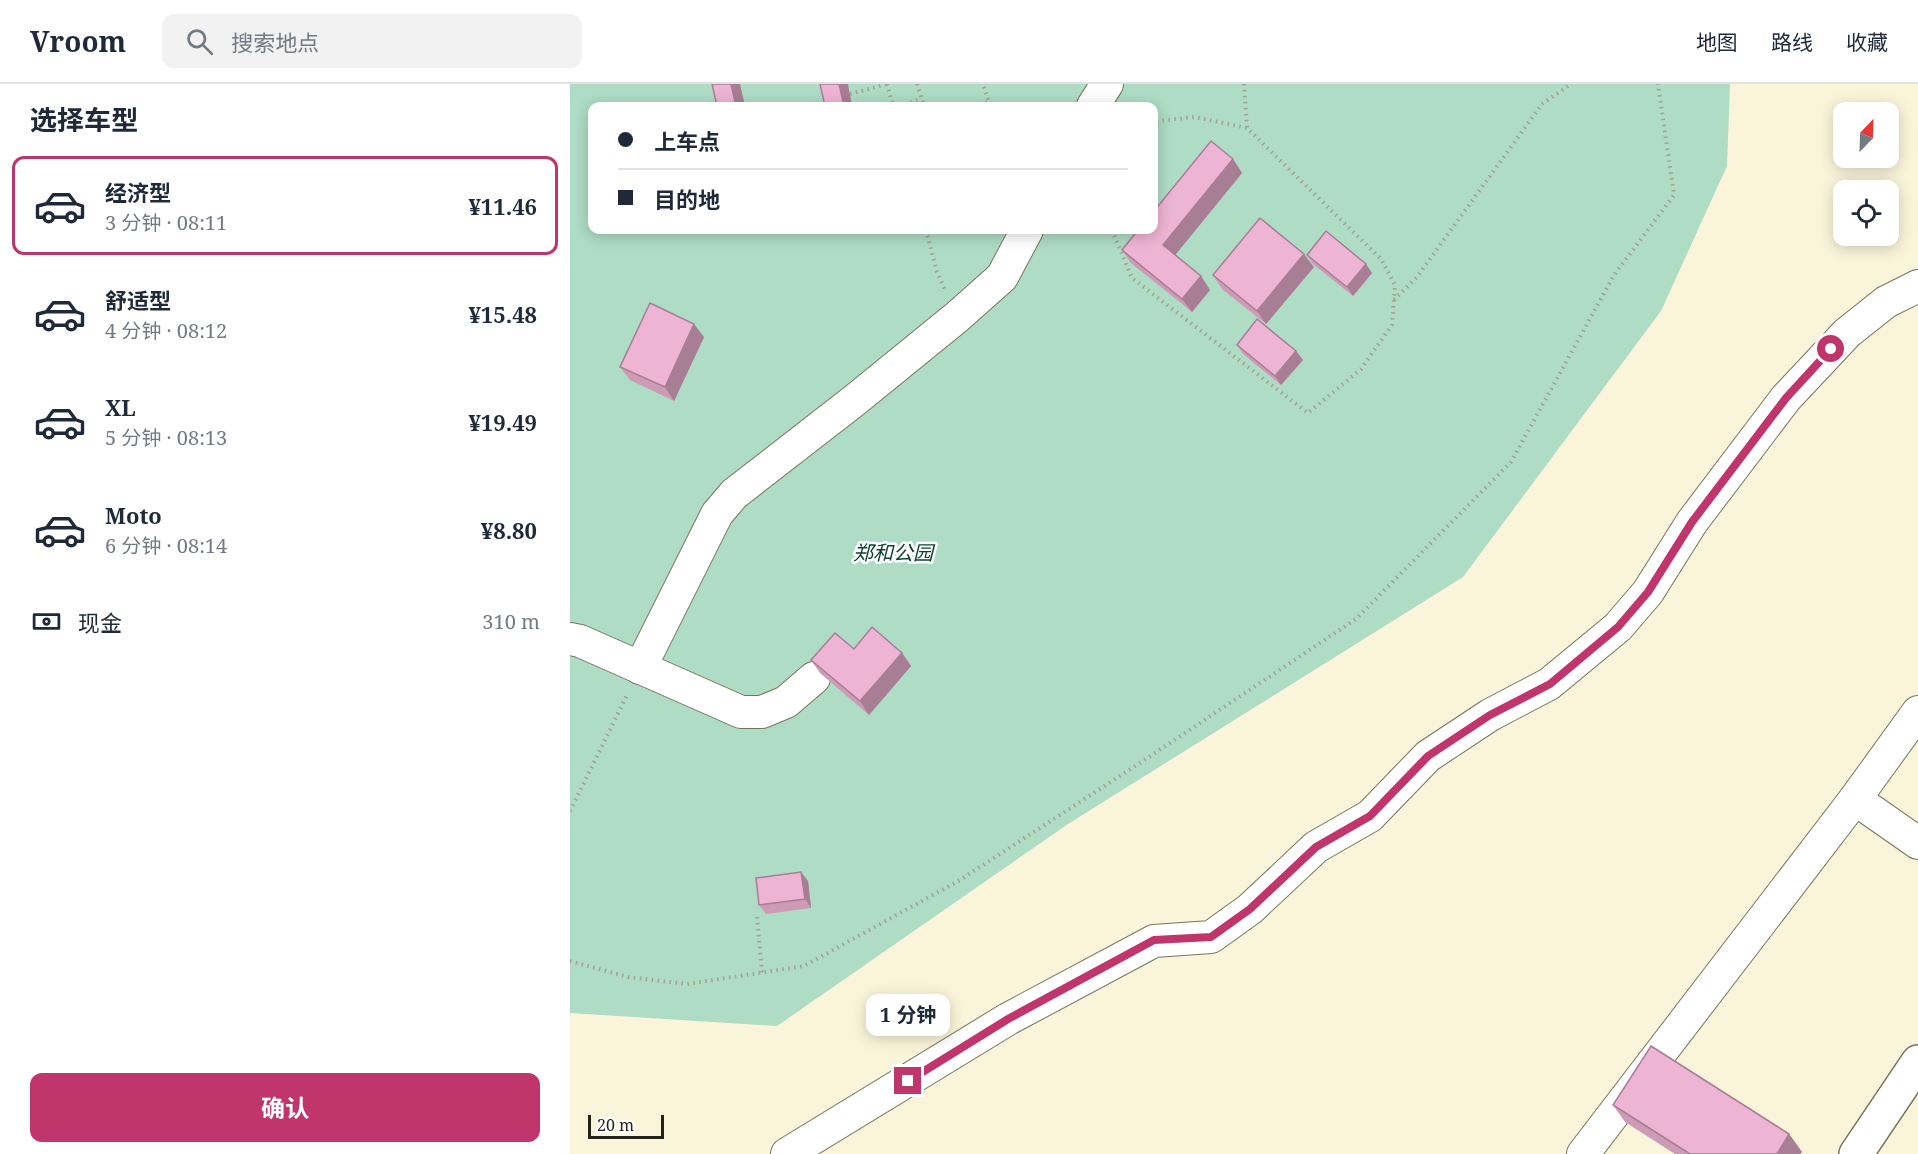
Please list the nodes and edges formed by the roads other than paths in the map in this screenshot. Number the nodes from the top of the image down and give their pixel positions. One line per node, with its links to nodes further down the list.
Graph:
1 (1107, 84): 2 (street)
2 (1096, 102)
3 (1025, 234): 6 (street)
4 (1918, 286): 12 (street)
5 (570, 639): 6 (street)
6 (640, 668): 7 (street)
7 (814, 678)
8 (1918, 712): 9 (street)
9 (1855, 799): 10 (street); 13 (street)
10 (1918, 843)
11 (1918, 1062): 14 (main road)
12 (787, 1154)
13 (1583, 1154)
14 (1856, 1154)

